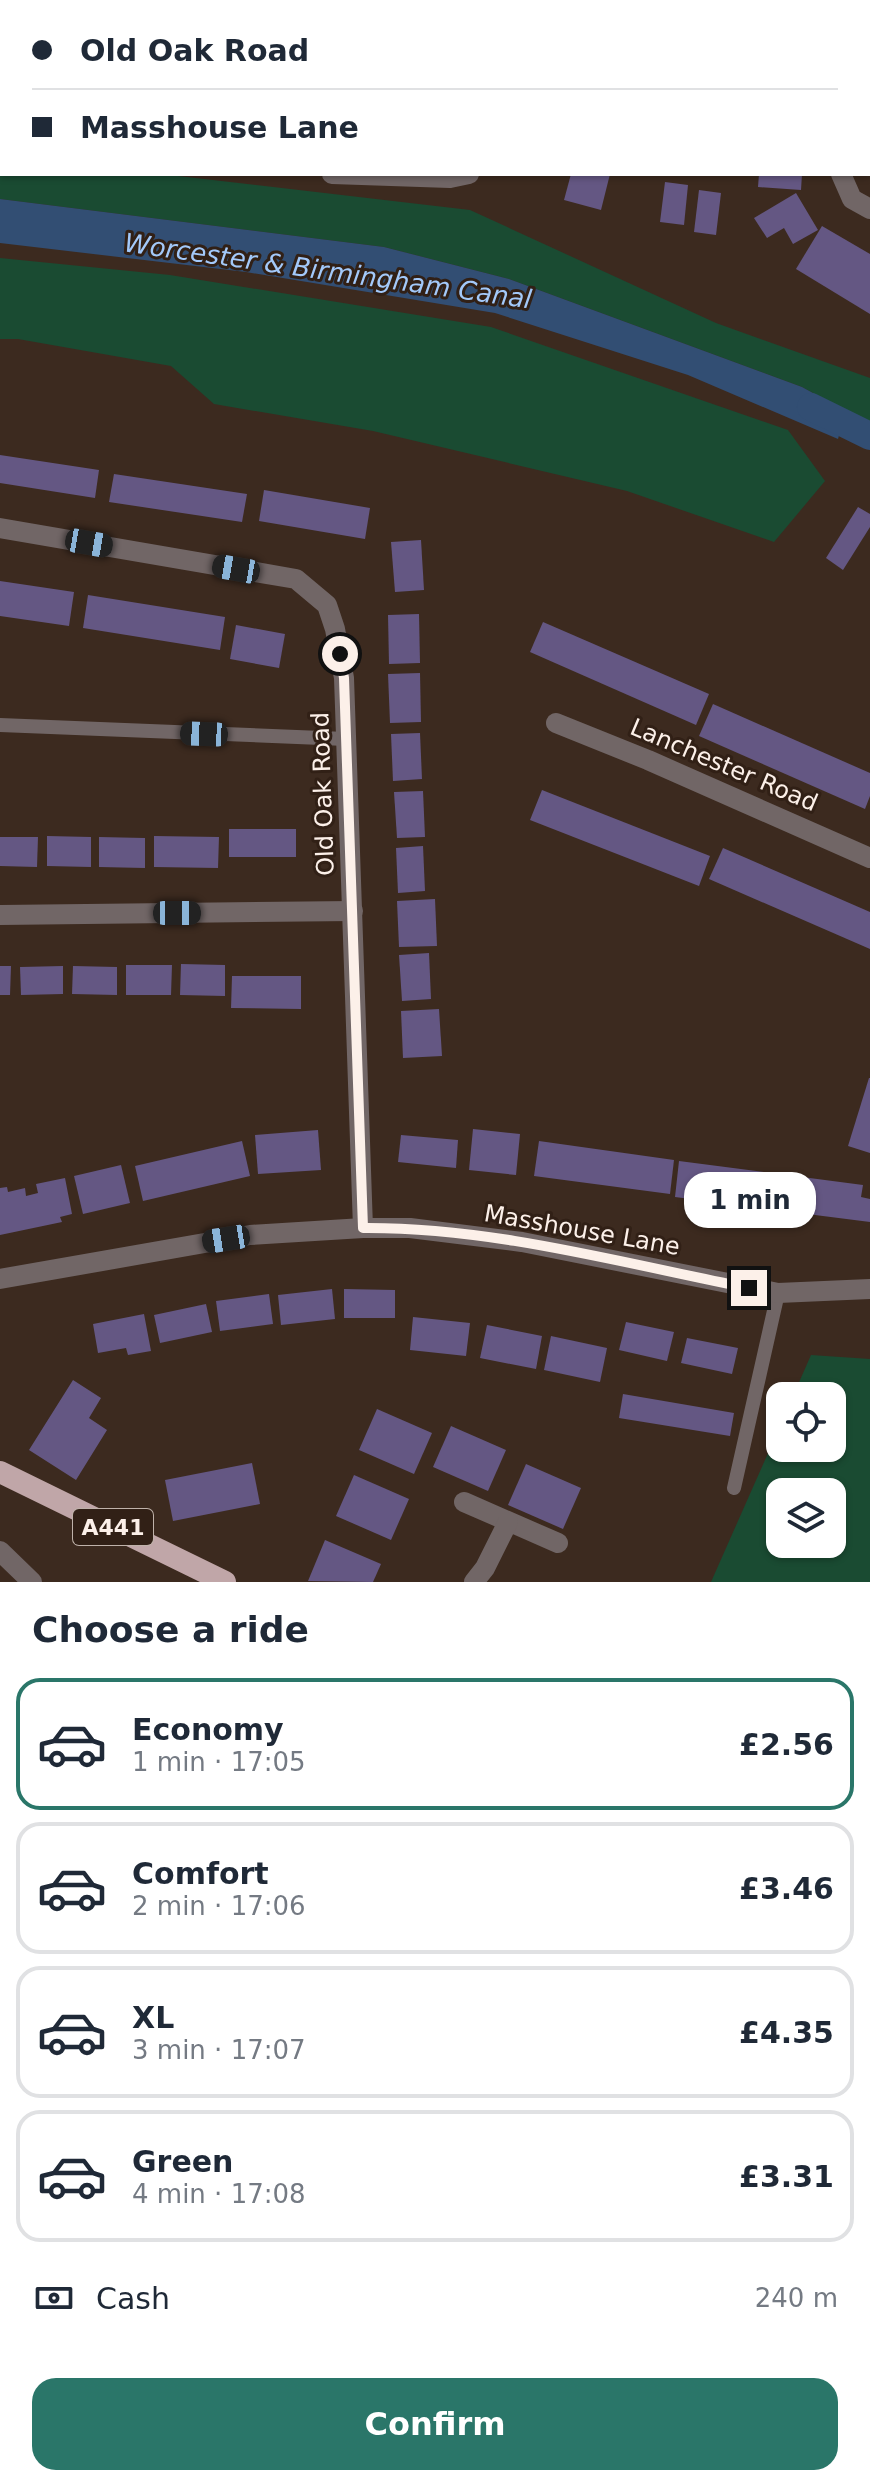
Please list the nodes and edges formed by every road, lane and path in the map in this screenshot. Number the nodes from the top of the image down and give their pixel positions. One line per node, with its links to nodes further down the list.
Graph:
1 (391, 176): 2 (street)
2 (460, 176)
3 (842, 176): 4 (street)
4 (870, 209)
5 (0, 528): 8 (street, Old Oak Road)
6 (556, 723): 9 (street, Lanchester Road)
7 (0, 725): 8 (lane)
8 (346, 739): 10 (street, Old Oak Road)
9 (870, 858)
10 (353, 911): 11 (street); 12 (street, Old Oak Road)
11 (0, 915)
12 (363, 1228): 13 (street, Masshouse Lane); 15 (street, Masshouse Lane)
13 (0, 1279)
14 (870, 1289): 15 (street, Masshouse Lane)
15 (778, 1293): 17 (lane)
16 (0, 1472): 23 (highway, A441)
17 (734, 1488)
18 (464, 1502): 19 (street)
19 (508, 1522): 20 (street); 24 (street)
20 (558, 1543)
21 (0, 1551): 22 (street)
22 (32, 1582)
23 (225, 1582)
24 (474, 1582)

